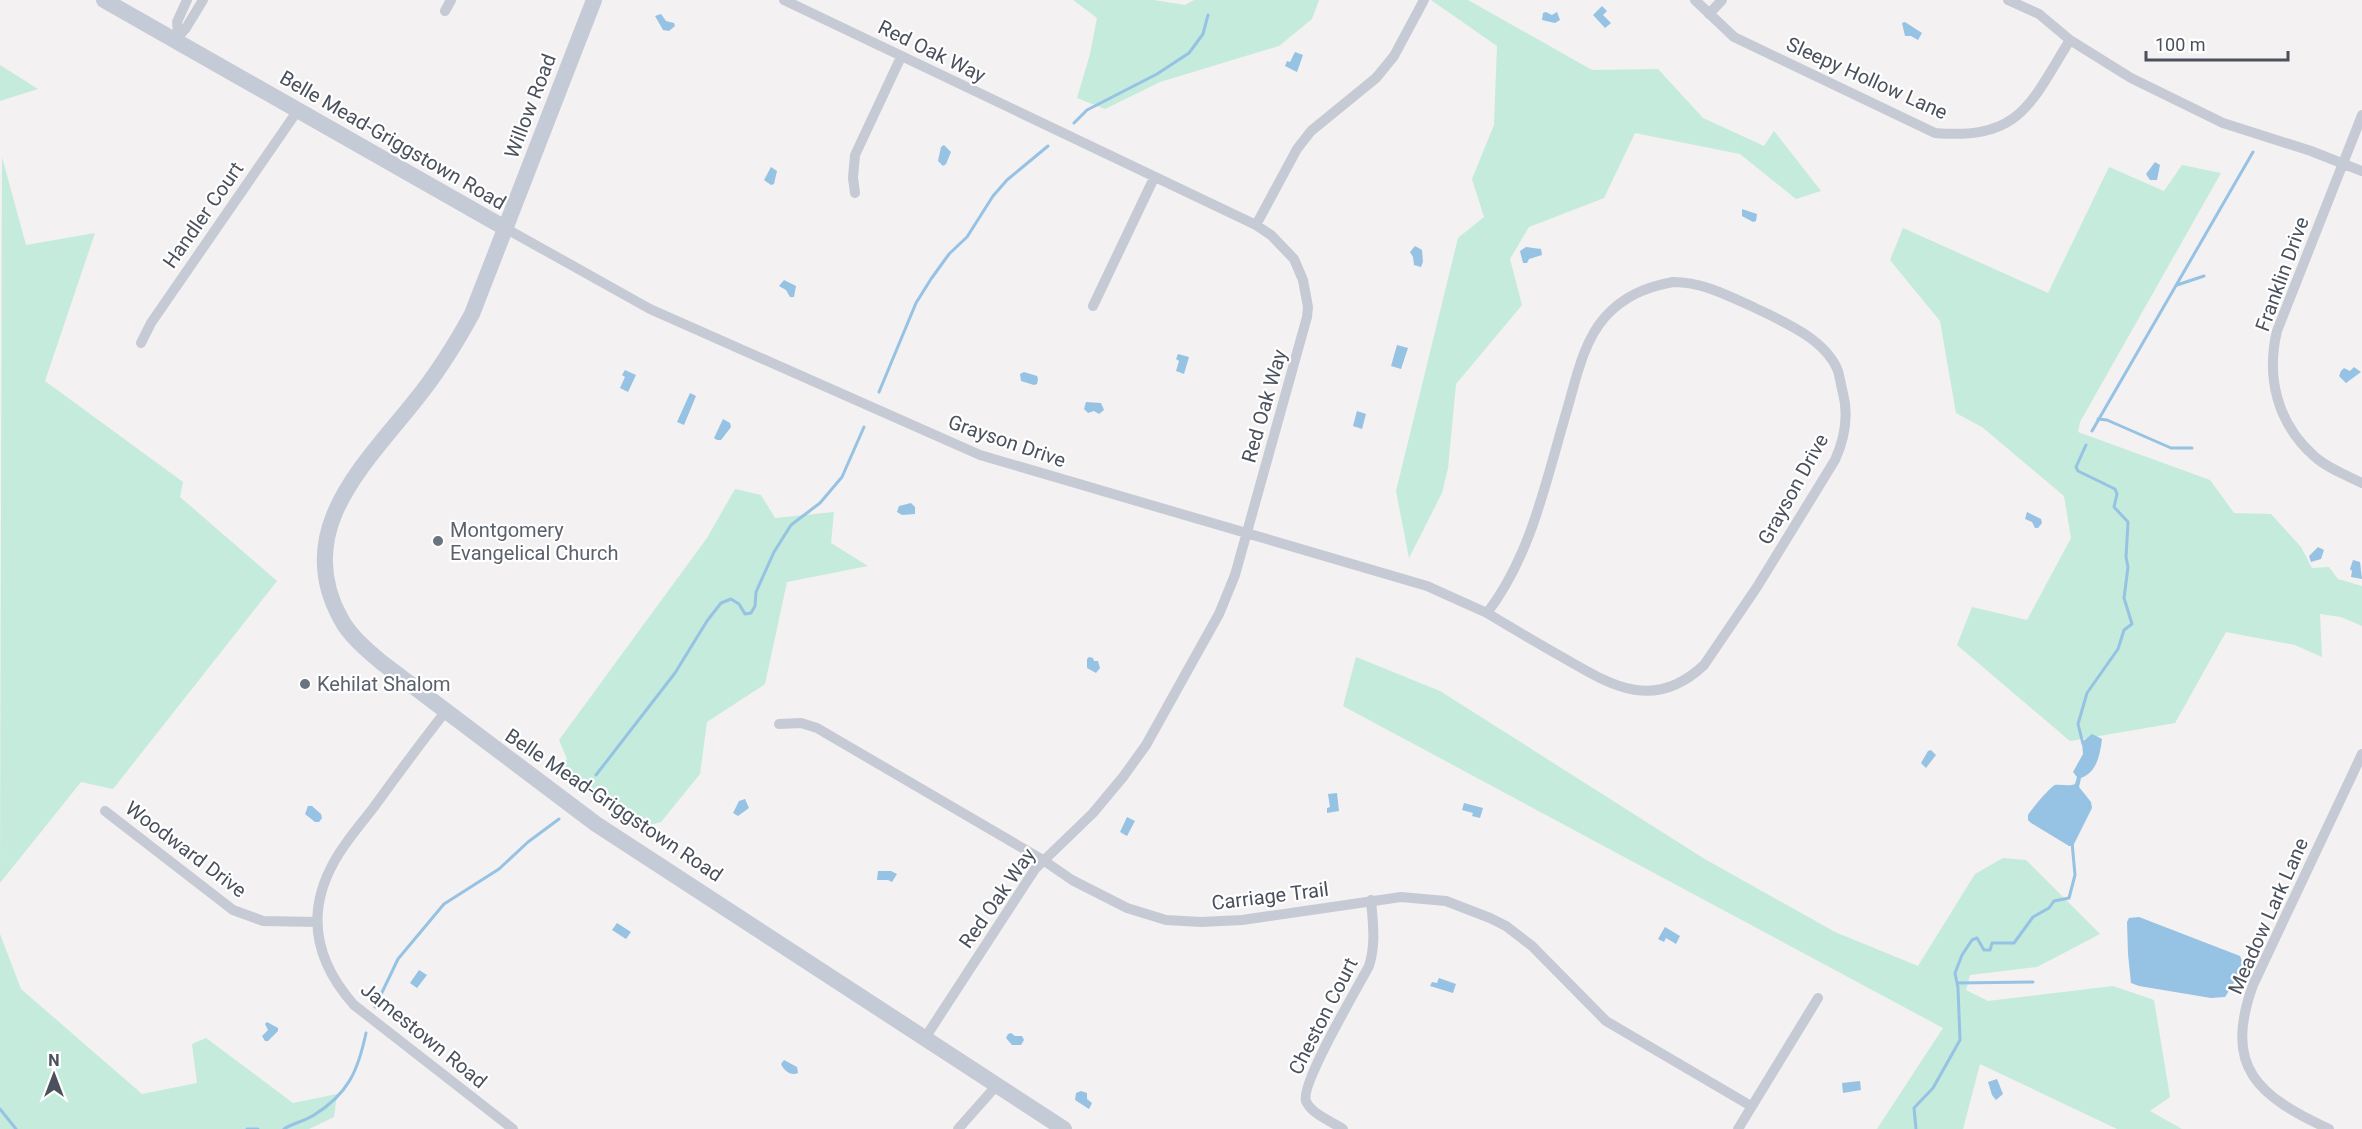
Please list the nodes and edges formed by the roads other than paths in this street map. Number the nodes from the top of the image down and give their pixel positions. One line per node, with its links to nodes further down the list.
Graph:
1 (104, 0): 13 (street, Belle Mead-Griggstown Road)
2 (187, 0): 13 (street)
3 (203, 0): 13 (street)
4 (451, 0): 11 (street)
5 (594, 0): 23 (street, Willow Road)
6 (784, 0): 15 (street, Red Oak Way)
7 (1424, 0): 22 (street)
8 (1695, 0): 12 (street, Sleepy Hollow Lane)
9 (1722, 0): 12 (street)
10 (2008, 0): 14 (street)
11 (445, 11)
12 (1709, 14): 14 (street, Sleepy Hollow Lane)
13 (176, 37): 16 (street, Belle Mead-Griggstown Road)
14 (2070, 40): 18 (street)
15 (901, 57): 20 (street, Red Oak Way); 21 (street)
16 (298, 110): 23 (street, Belle Mead-Griggstown Road); 25 (street, Handler Court)
17 (2362, 115): 18 (street, Franklin Drive)
18 (2343, 164): 19 (street); 26 (street, Franklin Drive)
19 (2362, 171)
20 (1154, 178): 22 (street, Red Oak Way); 24 (street)
21 (855, 193)
22 (1256, 225): 27 (street, Red Oak Way)
23 (505, 228): 27 (street, Grayson Drive); 29 (street, Belle Mead-Griggstown Road)
24 (1094, 306)
25 (141, 343)
26 (2362, 483)
27 (1247, 533): 28 (street, Grayson Drive); 34 (street, Red Oak Way)
28 (1487, 614): 28 (street, Grayson Drive)
29 (445, 712): 36 (street, Jamestown Road); 38 (street, Belle Mead-Griggstown Road)
30 (779, 724): 34 (street, Carriage Trail)
31 (2362, 754): 32 (street, Meadow Lark Lane)
32 (2359, 770): 46 (street, Meadow Lark Lane)
33 (105, 812): 36 (street, Woodward Drive)
34 (1043, 860): 35 (street, Carriage Trail); 38 (street, Red Oak Way)
35 (1371, 900): 40 (street, Carriage Trail); 44 (street, Cheston Court)
36 (317, 922): 41 (street, Jamestown Road)
37 (1818, 998): 40 (street)
38 (925, 1038): 39 (street, Belle Mead-Griggstown Road)
39 (997, 1085): 42 (street); 43 (street, Belle Mead-Griggstown Road)
40 (1751, 1106): 45 (street)
41 (513, 1129)
42 (958, 1129)
43 (1064, 1129)
44 (1344, 1129)
45 (1738, 1129)
46 (2329, 1129)

